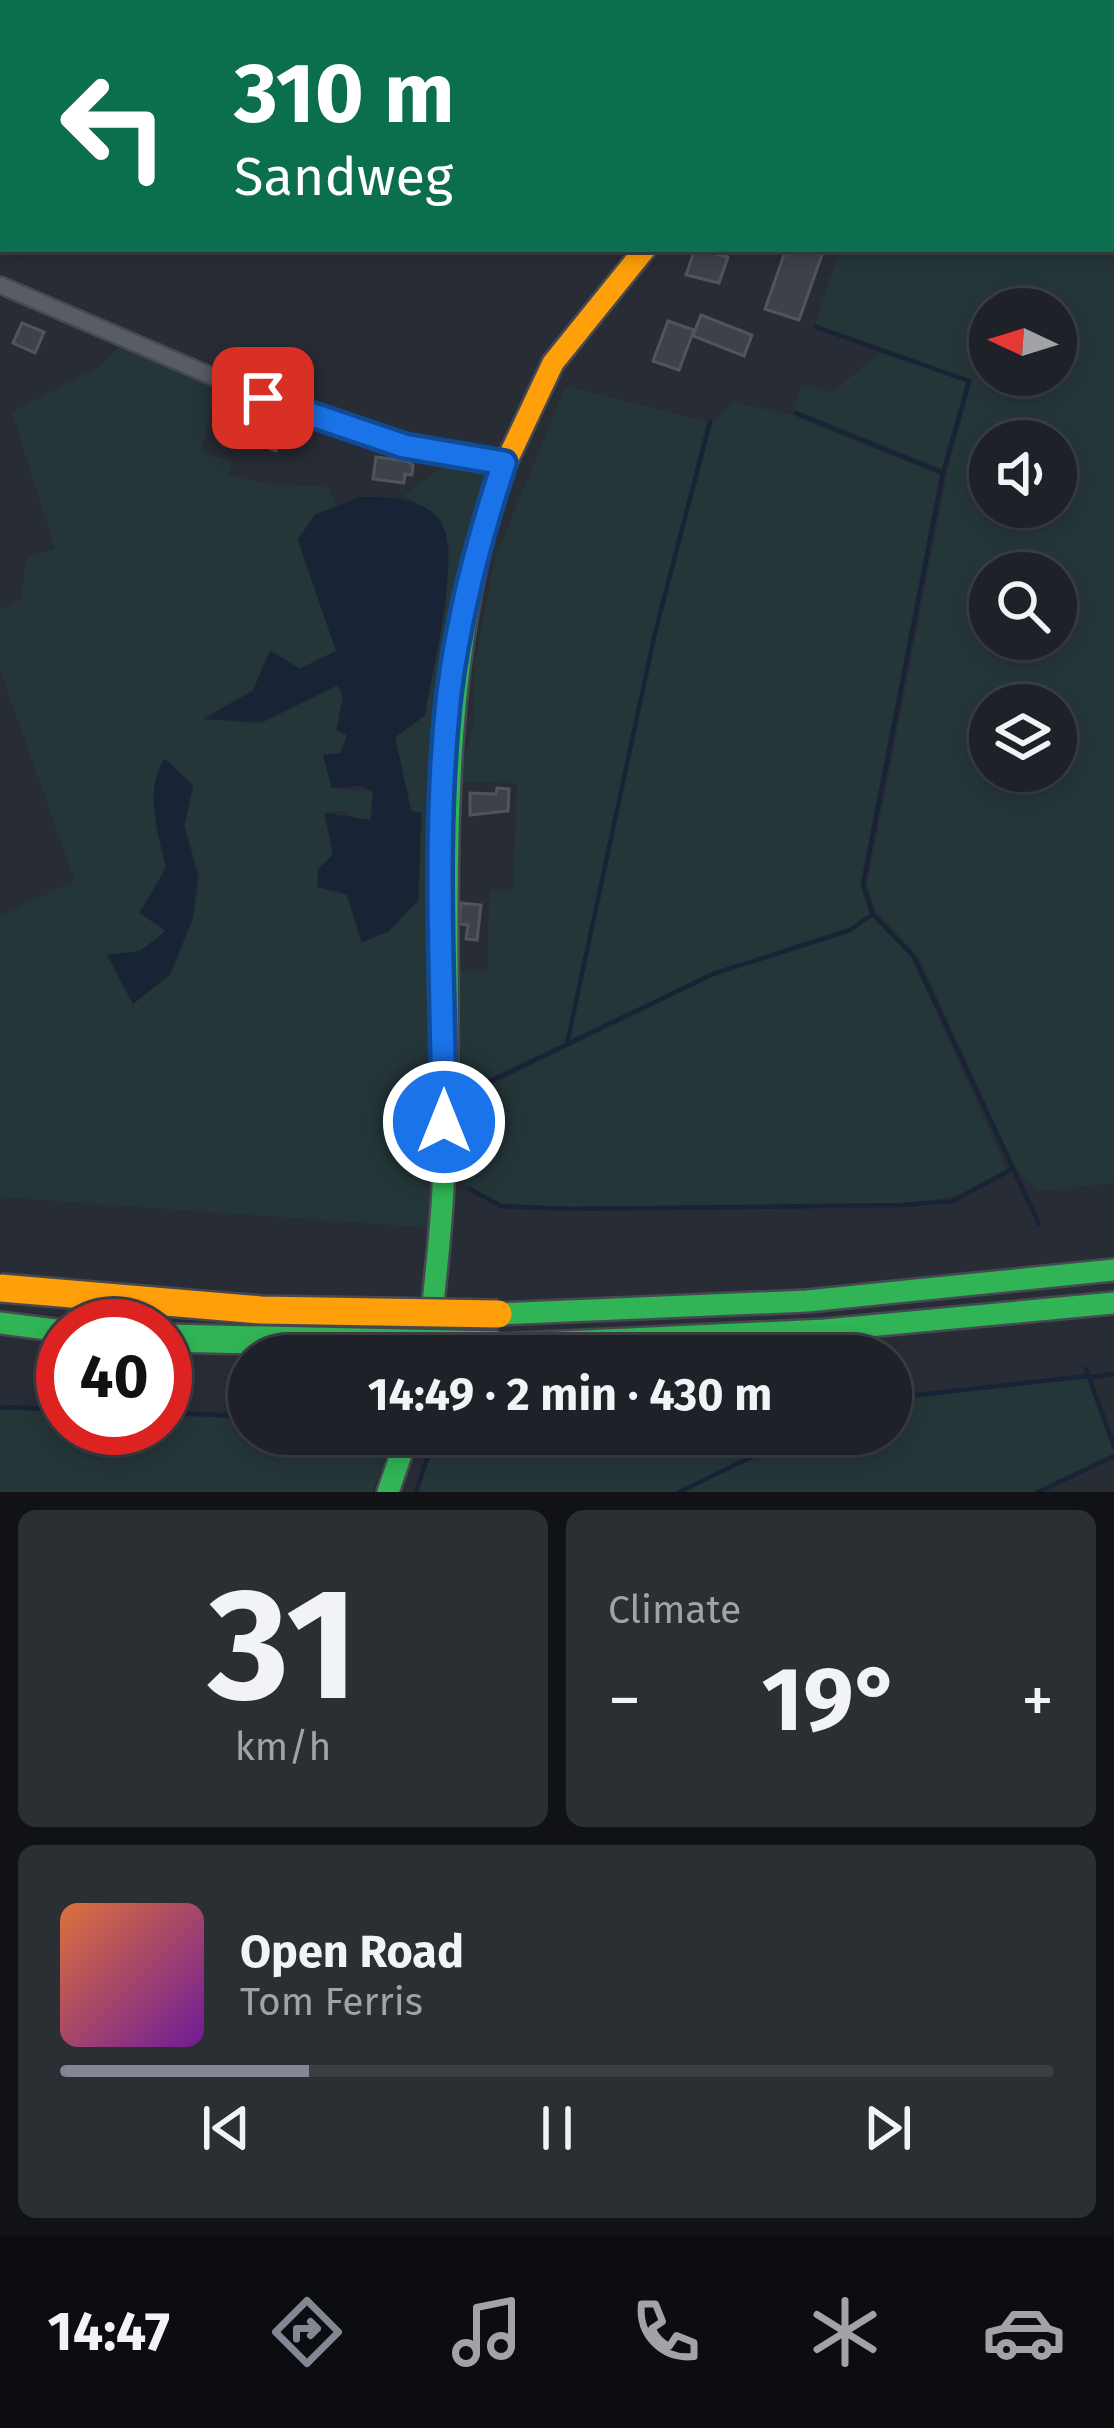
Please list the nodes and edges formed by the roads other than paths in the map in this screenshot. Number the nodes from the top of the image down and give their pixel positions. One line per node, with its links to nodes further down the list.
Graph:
1 (643, 252): 3 (main road)
2 (0, 285): 3 (street)
3 (504, 463): 9 (main road)
4 (1114, 1270): 5 (main road, bridge)
5 (0, 1288)
6 (1114, 1303): 10 (main road, bridge)
7 (0, 1323): 8 (main road)
8 (36, 1328)
9 (429, 1335)
10 (192, 1339)
11 (401, 1455): 12 (main road)
12 (388, 1492)

